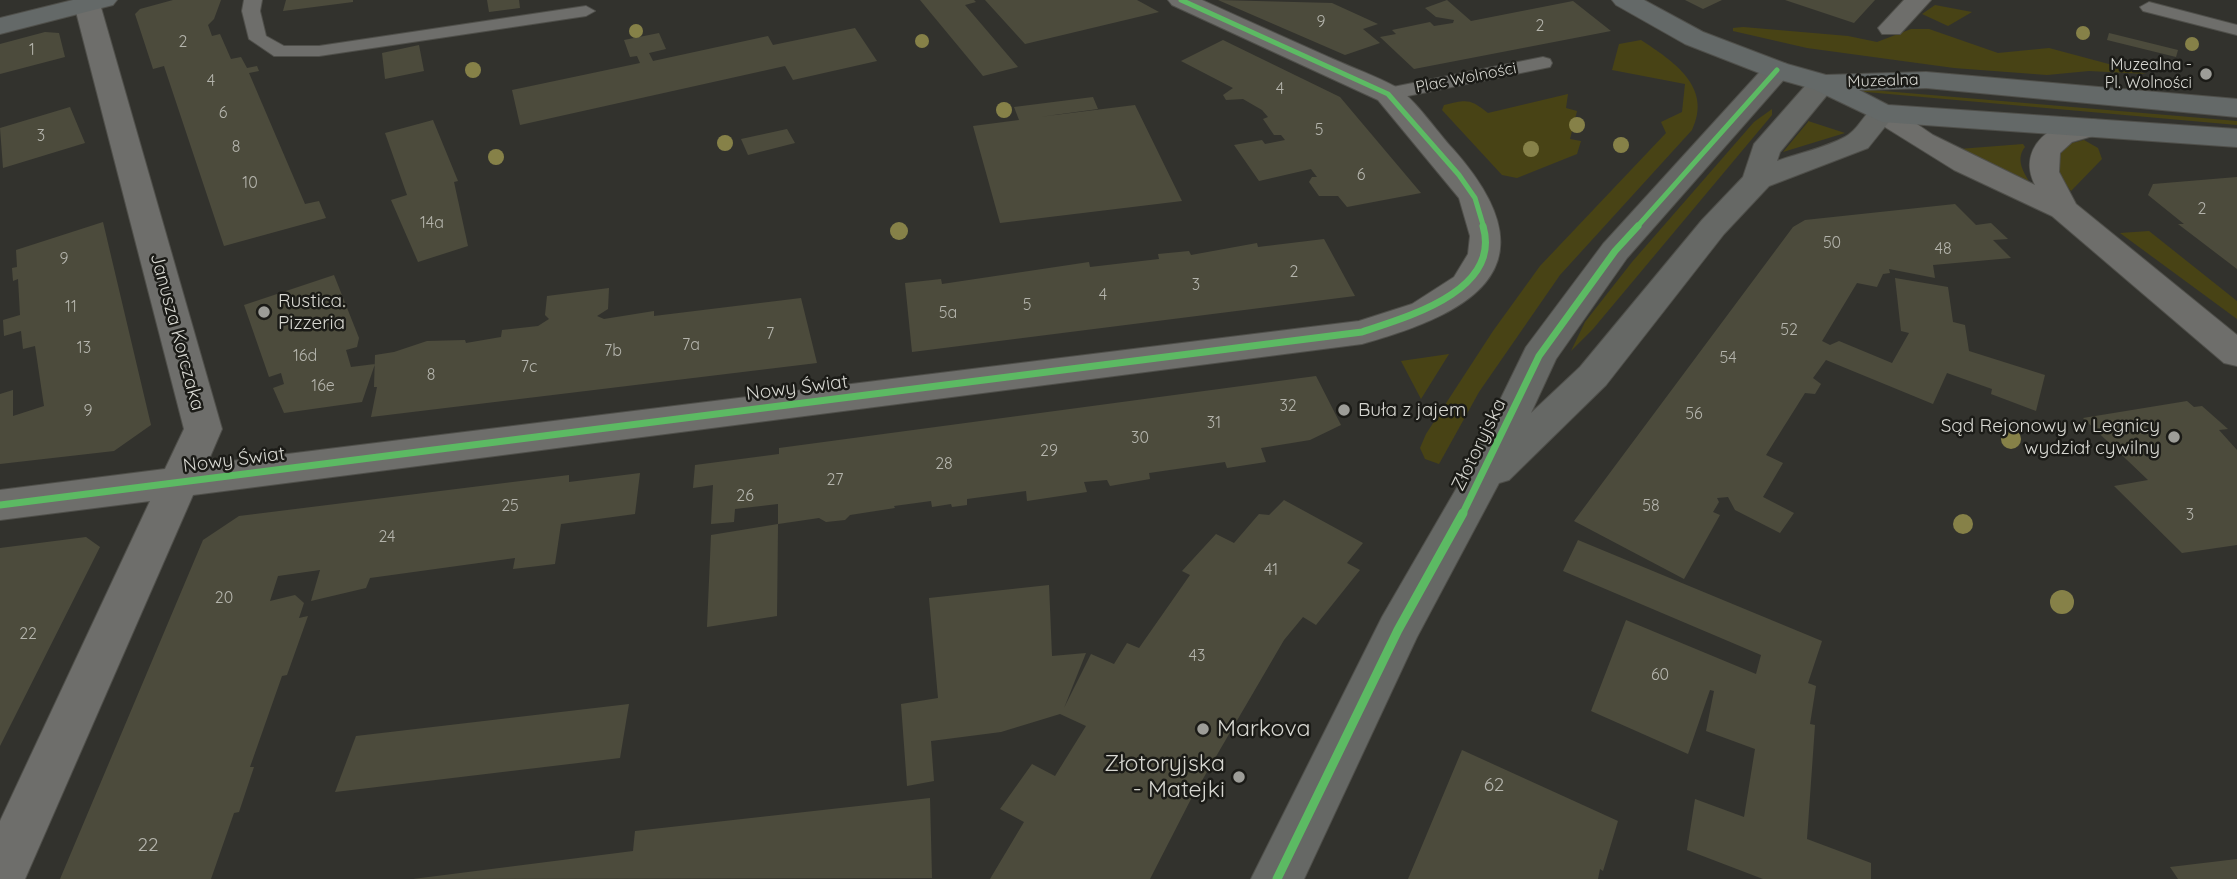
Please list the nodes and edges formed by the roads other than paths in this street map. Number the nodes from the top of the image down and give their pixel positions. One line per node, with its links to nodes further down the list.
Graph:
1 (18, 0): 7 (main road)
2 (253, 0): 9 (lane)
3 (1181, 0): 16 (street)
4 (1625, 0): 14 (main road)
5 (1918, 0): 11 (street)
6 (89, 1): 10 (main road); 24 (street, Janusza Korczaka)
7 (0, 5)
8 (2149, 6): 12 (lane)
9 (586, 11)
10 (0, 26)
11 (1891, 28)
12 (2237, 30)
13 (1544, 63): 16 (lane, Plac Wolności)
14 (1777, 70): 15 (main road); 25 (street, Złotoryjska)
15 (1823, 83): 17 (main road, Muzealna); 18 (main road, Muzealna); 21 (street, Złotoryjska)
16 (1388, 94): 24 (street, Nowy Świat)
17 (2237, 108)
18 (1882, 113): 19 (main road, Muzealna); 21 (street); 22 (street)
19 (2093, 127): 20 (main road, Muzealna); 22 (street)
20 (2237, 138)
21 (1758, 179): 25 (street, Złotoryjska)
22 (2063, 209): 23 (street)
23 (2237, 354)
24 (181, 483): 26 (street, Nowy Świat); 27 (street, Janusza Korczaka)
25 (1478, 486): 28 (street, Złotoryjska)
26 (0, 505)
27 (0, 877)
28 (1277, 879)

